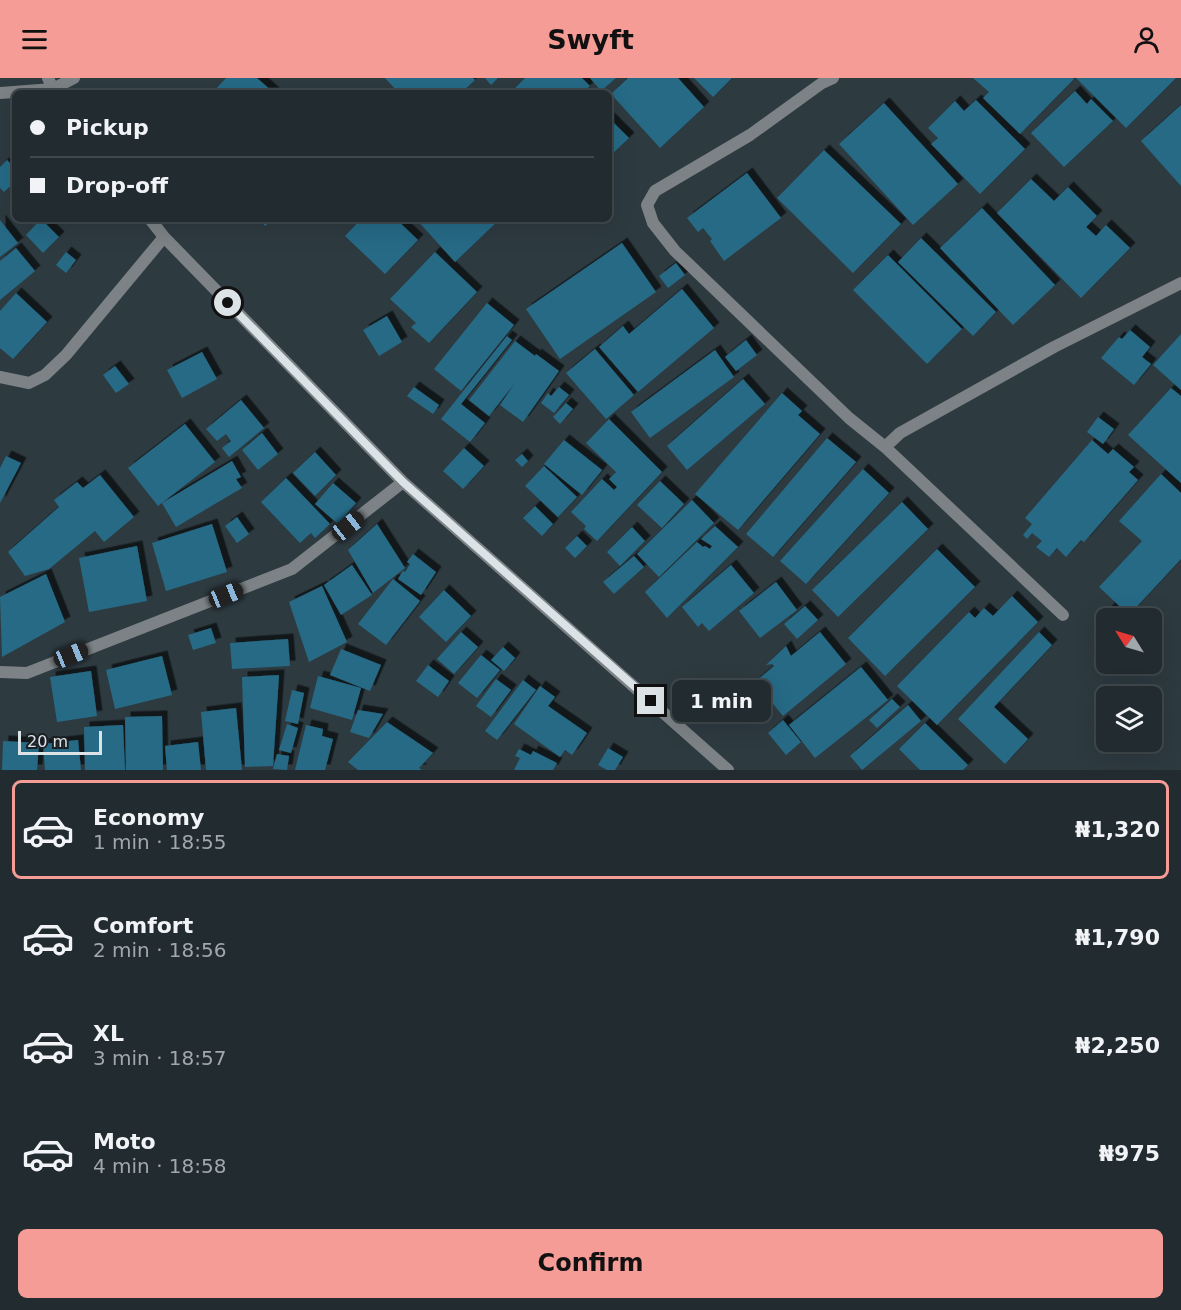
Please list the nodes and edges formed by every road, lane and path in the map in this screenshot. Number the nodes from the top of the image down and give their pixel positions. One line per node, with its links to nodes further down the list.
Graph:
1 (74, 78): 3 (street)
2 (824, 80): 9 (street)
3 (53, 87): 4 (street)
4 (26, 90)
5 (152, 222): 6 (street)
6 (164, 237): 8 (street); 10 (street)
7 (1181, 283): 9 (street)
8 (0, 377)
9 (885, 447): 11 (street)
10 (403, 482): 12 (street); 13 (street)
11 (1063, 615)
12 (0, 672)
13 (728, 770)

